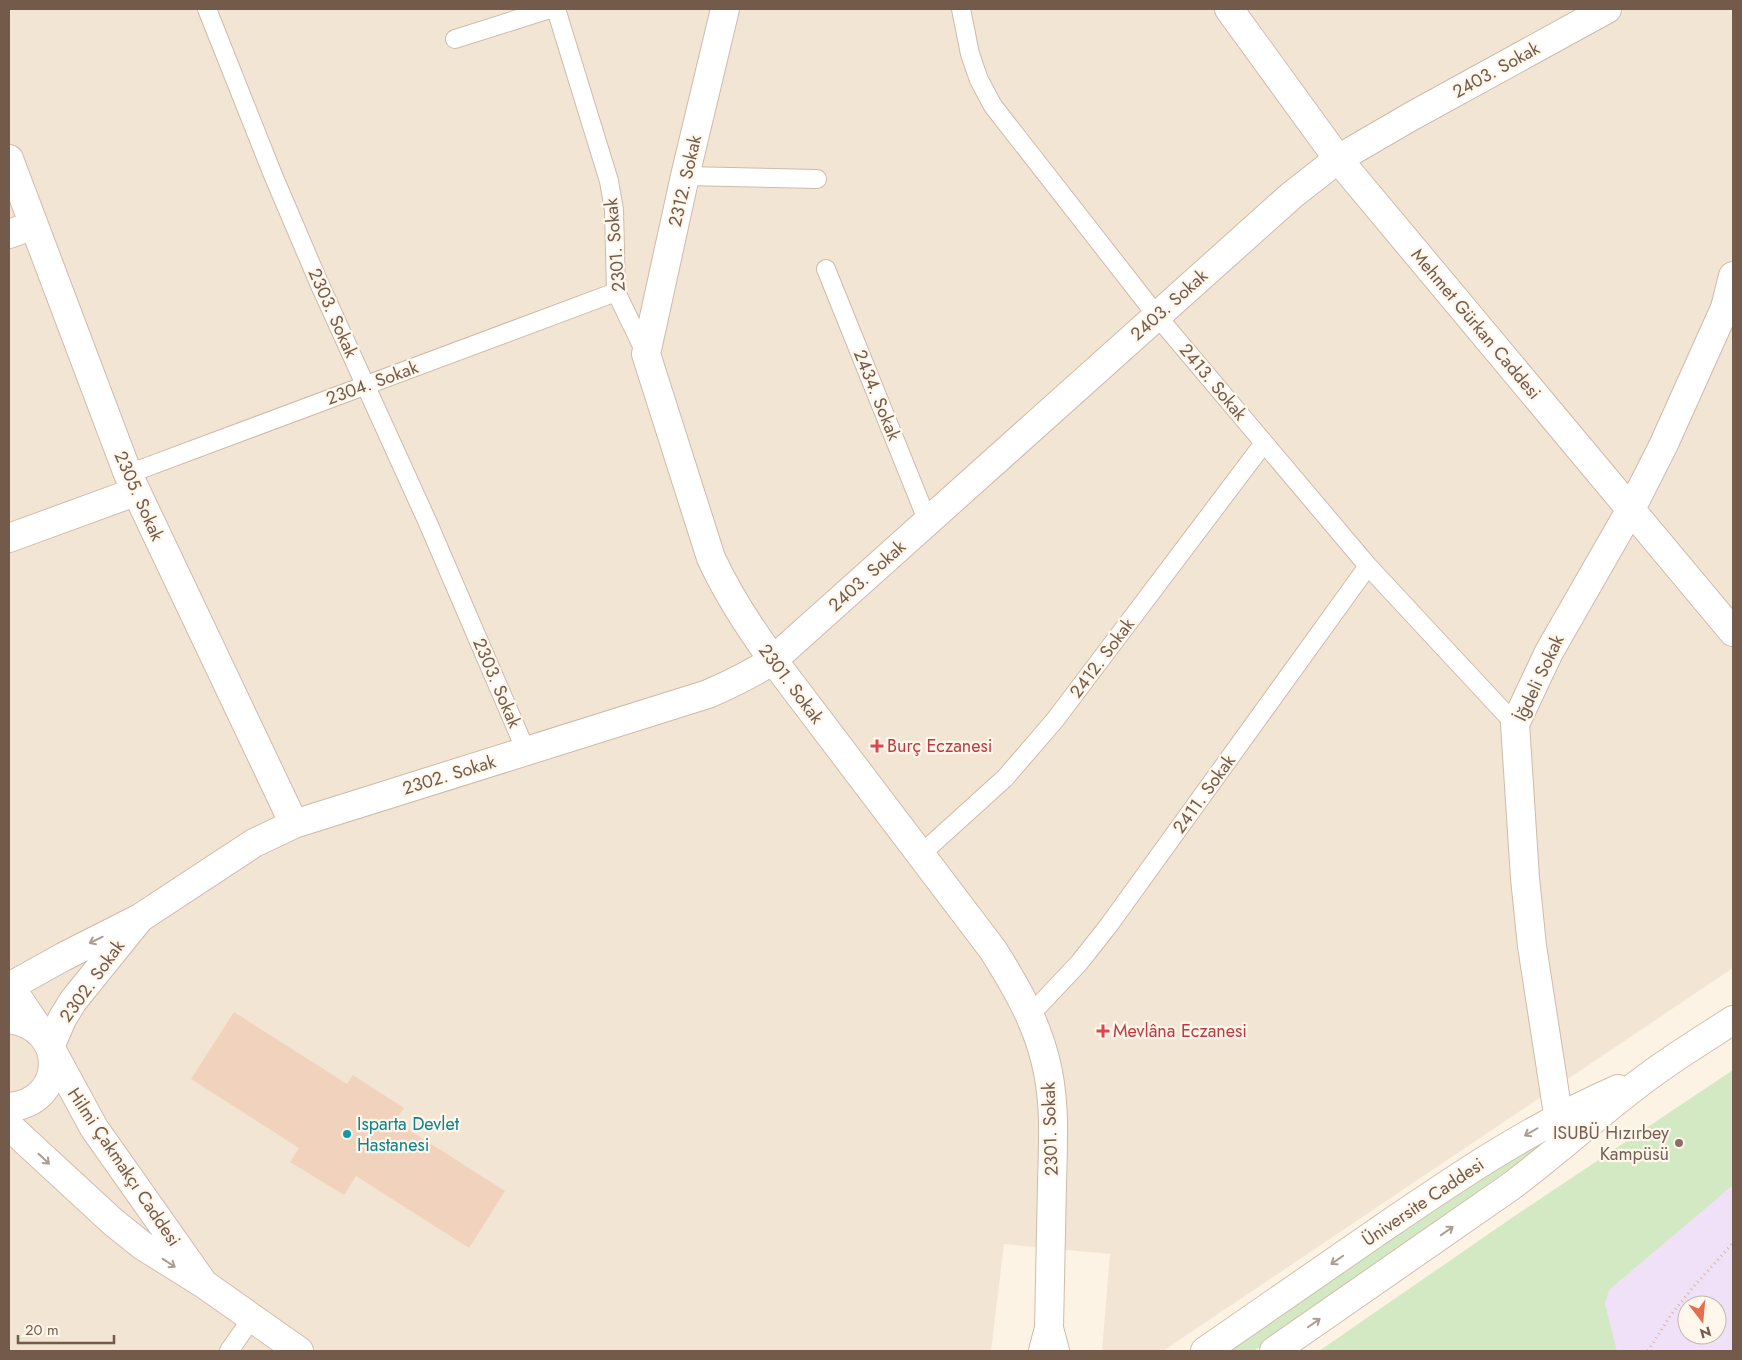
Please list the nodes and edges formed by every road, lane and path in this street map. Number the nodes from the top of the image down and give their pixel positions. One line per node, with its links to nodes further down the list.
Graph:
1 (208, 9): 21 (lane, 2303. Sokak)
2 (550, 9): 8 (lane)
3 (556, 9): 17 (lane, 2301. Sokak)
4 (725, 9): 11 (street, 2312. Sokak)
5 (961, 9): 19 (lane, 2413. Sokak)
6 (1229, 9): 10 (street, Mehmet Gürkan Caddesi)
7 (1607, 9): 10 (street, 2403. Sokak)
8 (455, 39)
9 (9, 159): 13 (street, 2305. Sokak)
10 (1338, 159): 19 (street, 2403. Sokak); 24 (street, Mehmet Gürkan Caddesi)
11 (685, 176): 12 (lane); 20 (street, 2312. Sokak)
12 (817, 179)
13 (34, 225): 14 (street); 23 (street, 2305. Sokak)
14 (9, 234)
15 (826, 269): 25 (lane, 2434. Sokak)
16 (1733, 276): 18 (street, İğdeli Sokak)
17 (616, 292): 20 (lane, 2301. Sokak); 21 (lane, 2304. Sokak)
18 (1729, 310): 24 (street, İğdeli Sokak)
19 (1157, 316): 22 (lane, 2413. Sokak); 25 (street, 2403. Sokak)
20 (646, 354): 29 (street, 2301. Sokak)
21 (366, 385): 23 (lane, 2304. Sokak); 31 (lane, 2303. Sokak)
22 (1264, 443): 27 (lane, 2413. Sokak); 33 (lane, 2412. Sokak)
23 (131, 483): 26 (street, 2304. Sokak); 32 (street, 2305. Sokak)
24 (1631, 509): 28 (street, Mehmet Gürkan Caddesi); 30 (street, İğdeli Sokak)
25 (928, 522): 29 (street, 2403. Sokak)
26 (9, 538)
27 (1368, 566): 30 (lane, 2413. Sokak); 36 (lane, 2411. Sokak)
28 (1733, 632)
29 (772, 660): 31 (street, 2302. Sokak); 33 (street, 2301. Sokak)
30 (1516, 724): 42 (street, İğdeli Sokak)
31 (526, 751): 32 (street, 2302. Sokak)
32 (294, 824): 34 (street, 2302. Sokak)
33 (920, 855): 36 (street, 2301. Sokak)
34 (140, 918): 35 (street, 2302. Sokak, one-way to 35); 39 (street, 2302. Sokak)
35 (9, 986): 39 (street, Hilmi Çakmakçı Caddesi)
36 (1030, 1015): 49 (street, 2301. Sokak)
37 (9, 1019): 39 (street)
38 (1733, 1020): 40 (street, Üniversite Caddesi)
39 (46, 1040): 41 (street); 47 (street, Hilmi Çakmakçı Caddesi)
40 (1653, 1073): 42 (street, Üniversite Caddesi); 45 (street, Üniversite Caddesi)
41 (21, 1104): 43 (street)
42 (1558, 1117): 45 (street, İğdeli Sokak); 52 (street, Üniversite Caddesi, one-way to 52)
43 (9, 1122)
44 (9, 1126): 47 (street, Hilmi Çakmakçı Caddesi, one-way to 47)
45 (1563, 1147): 53 (street, Üniversite Caddesi, one-way to 45)
46 (1733, 1243): 54 (path)
47 (204, 1284): 48 (street, Hilmi Çakmakçı Caddesi)
48 (252, 1318): 50 (lane); 51 (street, Hilmi Çakmakçı Caddesi)
49 (1049, 1344)
50 (229, 1351)
51 (299, 1351)
52 (1205, 1351)
53 (1274, 1351)
54 (1648, 1351)

